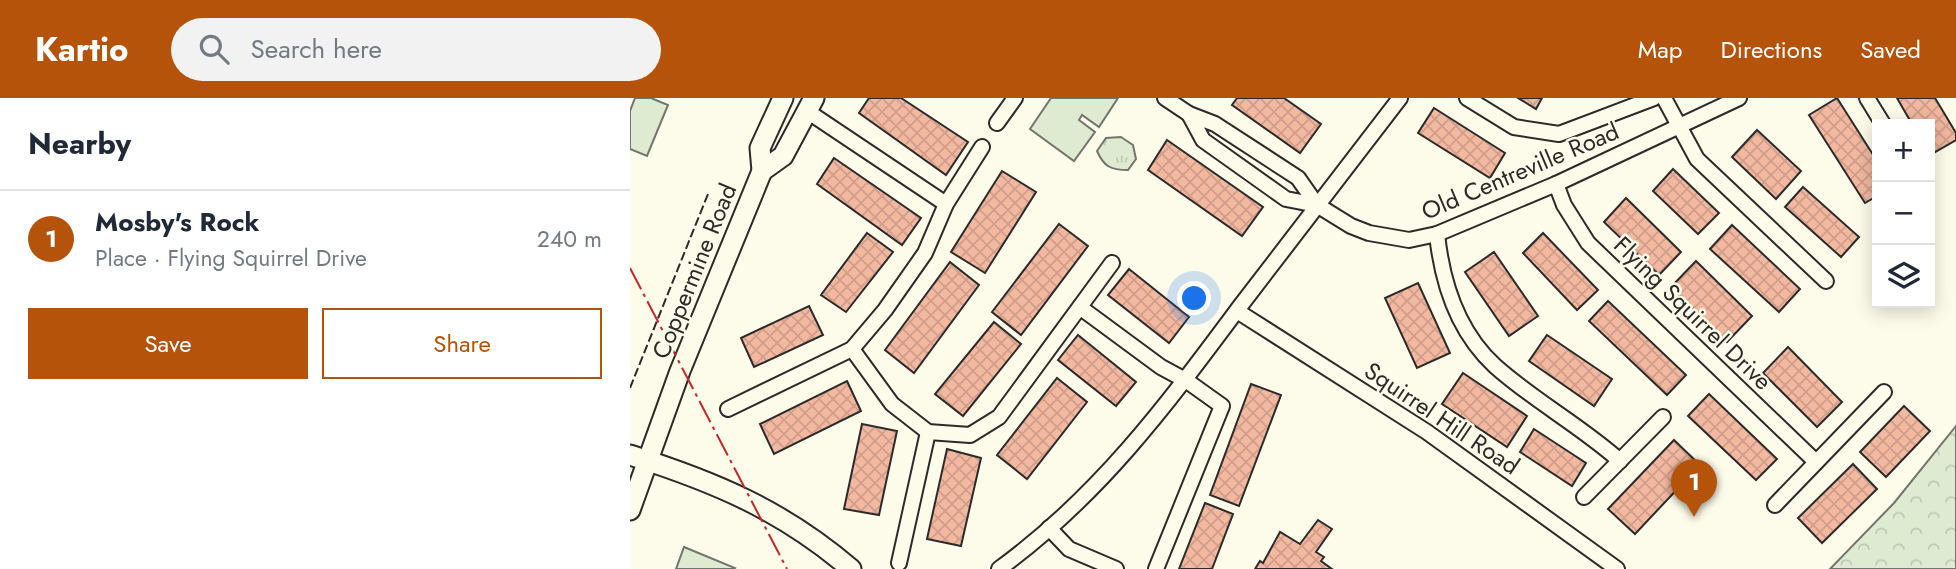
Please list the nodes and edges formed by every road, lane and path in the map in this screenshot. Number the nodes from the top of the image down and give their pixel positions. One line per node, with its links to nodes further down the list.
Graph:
1 (783, 98): 16 (street, Coppermine Road)
2 (1015, 98): 13 (street)
3 (1165, 98): 11 (street)
4 (1400, 98): 19 (street)
5 (1467, 98): 6 (street)
6 (1654, 98)
7 (1664, 98): 14 (street)
8 (1739, 98): 14 (street, Old Centreville Road)
9 (1867, 98): 12 (street)
10 (810, 105): 16 (street, Coppermine Road); 18 (street)
11 (1189, 114): 19 (street); 19 (street)
12 (1880, 119)
13 (997, 123)
14 (1678, 127): 17 (street, Old Centreville Road); 22 (street)
15 (982, 147): 18 (street)
16 (762, 170): 31 (street, Coppermine Road)
17 (1556, 184): 20 (street, Old Centreville Road); 33 (street, Flying Squirrel Drive)
18 (946, 204): 25 (street)
19 (1317, 205): 20 (street, Old Centreville Road); 24 (street)
20 (1437, 234): 32 (street)
21 (1112, 263): 23 (street)
22 (1826, 281)
23 (1081, 308): 26 (street); 30 (street)
24 (1237, 311): 26 (street); 43 (street, Squirrel Hill Road)
25 (852, 349): 28 (street); 30 (street)
26 (1187, 381): 37 (street); 42 (street)
27 (1884, 392): 33 (street)
28 (728, 409)
29 (1663, 417): 32 (street)
30 (928, 432): 38 (street)
31 (639, 458): 36 (street, Coppermine Road); 39 (street)
32 (1620, 461): 34 (street)
33 (1816, 462): 35 (street)
34 (1584, 497)
35 (1775, 505)
36 (630, 510)
37 (1049, 528): 40 (street); 41 (street)
38 (899, 563)
39 (851, 569)
40 (999, 569)
41 (1116, 569)
42 (1156, 569)
43 (1617, 569)

